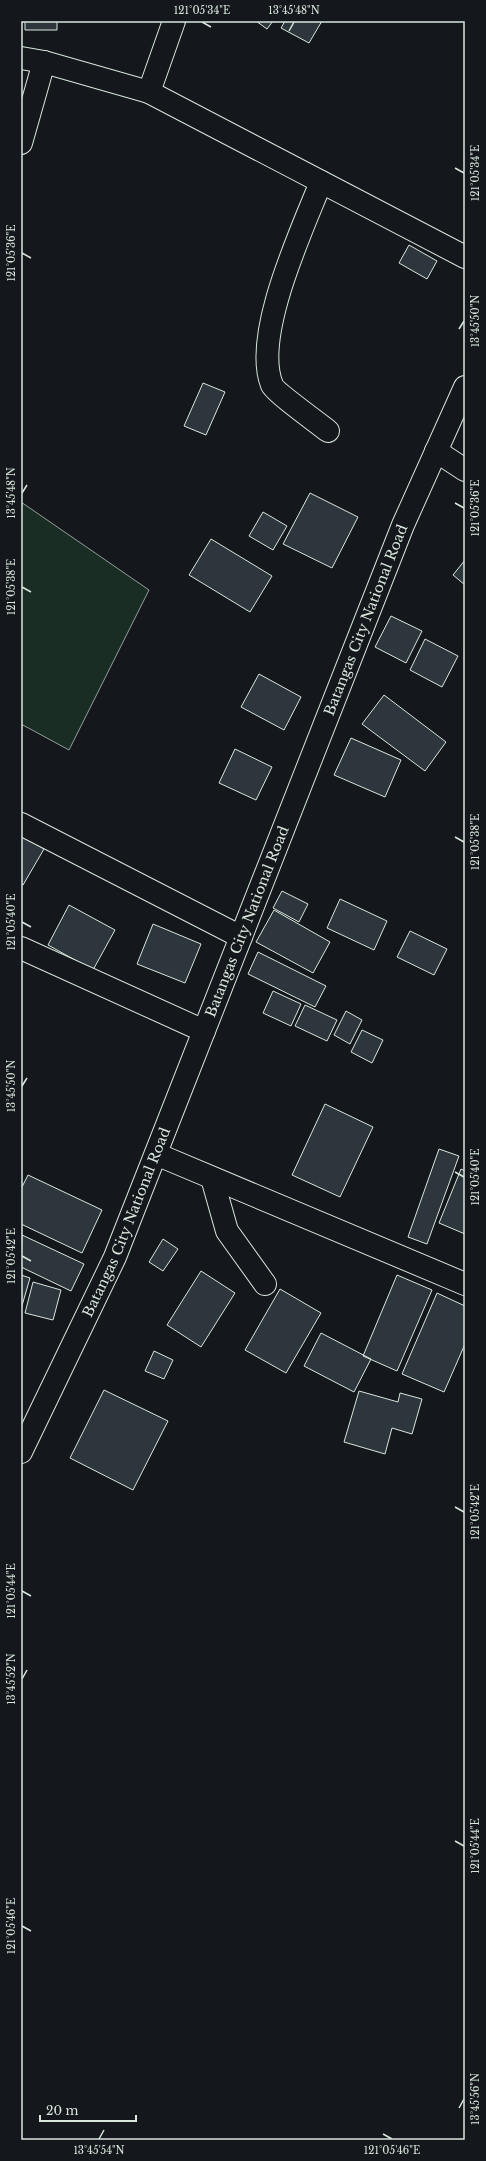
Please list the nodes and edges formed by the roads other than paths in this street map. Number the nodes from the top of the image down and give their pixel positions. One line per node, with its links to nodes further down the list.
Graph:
1 (174, 21): 4 (street)
2 (21, 58): 3 (street)
3 (44, 62): 4 (street); 5 (street)
4 (149, 92): 6 (street)
5 (21, 143)
6 (321, 182): 7 (street); 9 (street)
7 (465, 257)
8 (465, 388): 10 (street, Batangas City National Road)
9 (328, 431)
10 (436, 451): 11 (street); 13 (street, Batangas City National Road)
11 (465, 470)
12 (21, 824): 13 (street)
13 (241, 937): 15 (street, Batangas City National Road)
14 (21, 948): 15 (street)
15 (204, 1032): 16 (street, Batangas City National Road)
16 (156, 1154): 17 (street); 20 (street, Batangas City National Road)
17 (212, 1178): 18 (street); 19 (street)
18 (265, 1284)
19 (465, 1284)
20 (21, 1452)

